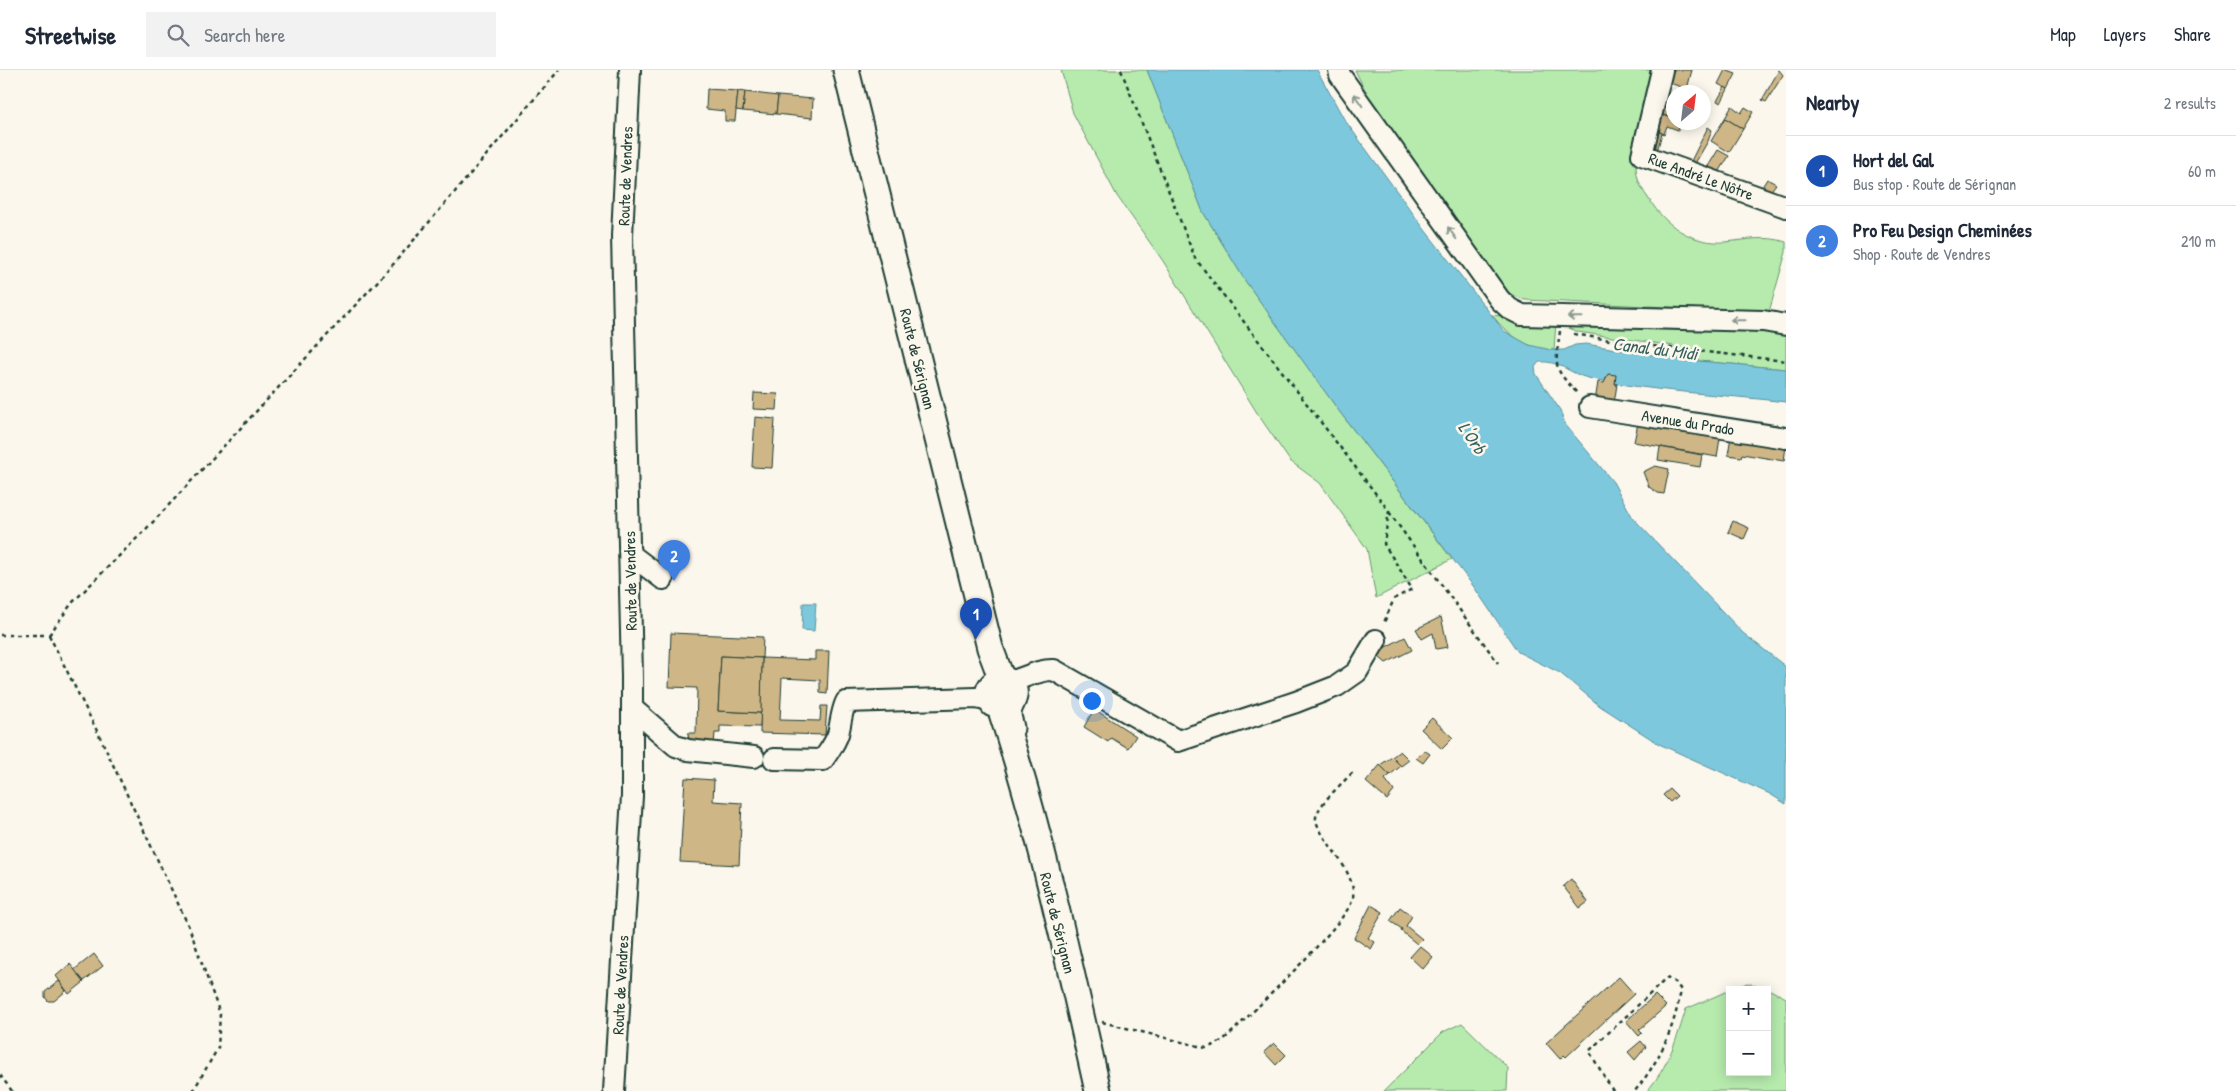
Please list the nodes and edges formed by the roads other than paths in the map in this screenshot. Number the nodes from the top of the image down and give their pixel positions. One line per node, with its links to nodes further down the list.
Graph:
1 (630, 70): 9 (street, Route de Vendres)
2 (846, 70): 12 (main road, Route de Sérignan)
3 (1339, 70): 6 (street, one-way to 3)
4 (1662, 70): 5 (street, Rue André Le Nôtre)
5 (1786, 207)
6 (1786, 325)
7 (1590, 407): 8 (street, Avenue du Prado)
8 (1786, 438)
9 (630, 554): 10 (street); 13 (street, Route de Vendres)
10 (663, 579)
11 (1376, 640): 12 (street)
12 (1001, 691): 15 (street); 17 (main road, Route de Sérignan)
13 (632, 708): 14 (street); 16 (street, Route de Vendres)
14 (754, 756)
15 (774, 759)
16 (614, 1091)
17 (1098, 1091)

